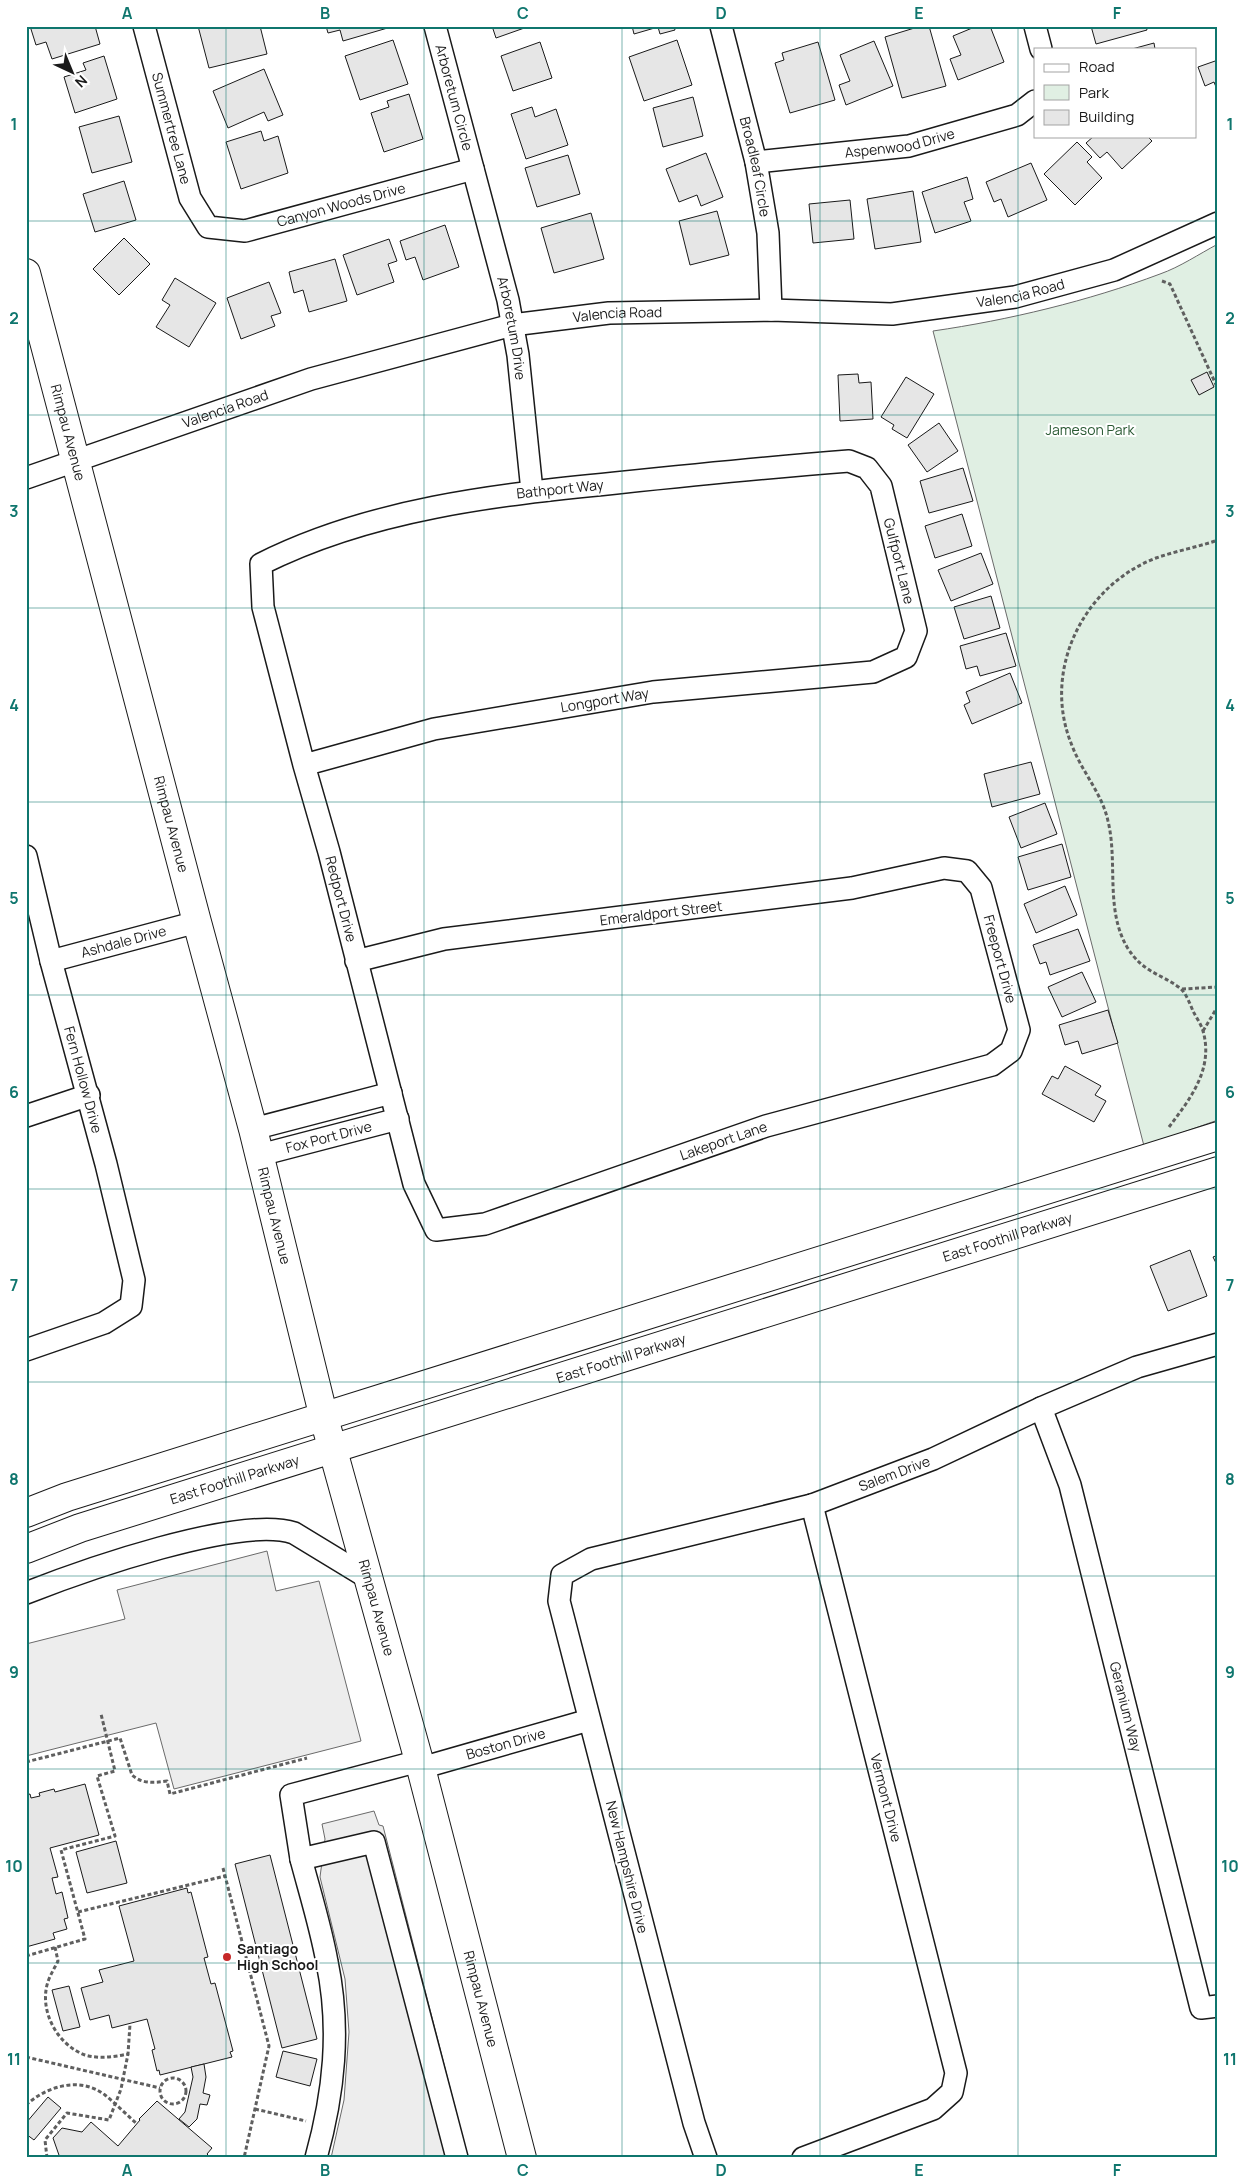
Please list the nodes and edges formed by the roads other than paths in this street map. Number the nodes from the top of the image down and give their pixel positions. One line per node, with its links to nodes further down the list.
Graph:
1 (144, 26): 10 (street, Summertree Lane)
2 (435, 26): 8 (street, Arboretum Circle)
3 (721, 26): 7 (street, Broadleaf Circle)
4 (1035, 26): 5 (street)
5 (1041, 48)
6 (1034, 102): 7 (street, Aspenwood Drive)
7 (756, 162): 12 (street, Broadleaf Circle)
8 (473, 169): 10 (street, Canyon Woods Drive); 13 (street, Arboretum Drive)
9 (1218, 223): 12 (street, Valencia Road)
10 (208, 226)
11 (26, 273): 14 (main road, Rimpau Avenue)
12 (771, 310): 13 (street, Valencia Road)
13 (512, 325): 14 (street, Valencia Road); 17 (street, Arboretum Drive)
14 (76, 459): 16 (street, Valencia Road); 24 (main road, Rimpau Avenue)
15 (867, 468): 17 (street, Bathport Way); 19 (street, Gulfport Lane)
16 (26, 478)
17 (532, 491): 18 (street, Bathport Way)
18 (261, 564): 20 (street, Redport Drive)
19 (906, 657): 20 (street, Longport Way)
20 (304, 765): 26 (street, Redport Drive)
21 (26, 856): 23 (street, Fern Hollow Drive)
22 (967, 871): 26 (street, Emeraldport Street); 27 (street, Freeport Drive)
23 (29, 878): 25 (street, Fern Hollow Drive)
24 (197, 922): 25 (street, Ashdale Drive); 33 (main road, Rimpau Avenue)
25 (51, 961): 29 (street, Fern Hollow Drive)
26 (356, 961): 28 (street, Redport Drive)
27 (1011, 1051): 38 (street, Lakeport Lane)
28 (391, 1093): 30 (street, Fox Port Drive); 32 (street, Redport Drive)
29 (89, 1095): 31 (street); 40 (street, Fern Hollow Drive)
30 (331, 1109): 33 (street, Fox Port Drive); 34 (street)
31 (26, 1116)
32 (398, 1119): 34 (street, Fox Port Drive); 38 (street, Redport Drive)
33 (254, 1129): 36 (main road, Rimpau Avenue)
34 (339, 1134): 36 (street, Fox Port Drive)
35 (1218, 1136): 42 (main road)
36 (260, 1155): 42 (main road, Rimpau Avenue)
37 (1218, 1171): 43 (main road, East Foothill Parkway)
38 (436, 1230)
39 (1218, 1344): 41 (street, Salem Drive)
40 (26, 1350)
41 (1041, 1408): 44 (street, Salem Drive); 53 (street, Geranium Way)
42 (324, 1418): 43 (main road, Rimpau Avenue); 45 (main road)
43 (332, 1450): 46 (main road, East Foothill Parkway); 48 (main road, Rimpau Avenue)
44 (812, 1505): 47 (street, Salem Drive); 58 (street, Vermont Drive)
45 (26, 1513)
46 (26, 1549)
47 (562, 1575): 50 (street, New Hampshire Drive)
48 (368, 1578): 49 (street); 51 (main road, Rimpau Avenue)
49 (26, 1593)
50 (589, 1720): 51 (street, Boston Drive); 57 (street, New Hampshire Drive)
51 (420, 1764): 52 (street, Boston Drive); 56 (main road, Rimpau Avenue)
52 (301, 1859): 54 (street); 55 (street)
53 (1209, 2007)
54 (316, 2158)
55 (457, 2158)
56 (522, 2158)
57 (706, 2158)
58 (803, 2158)

